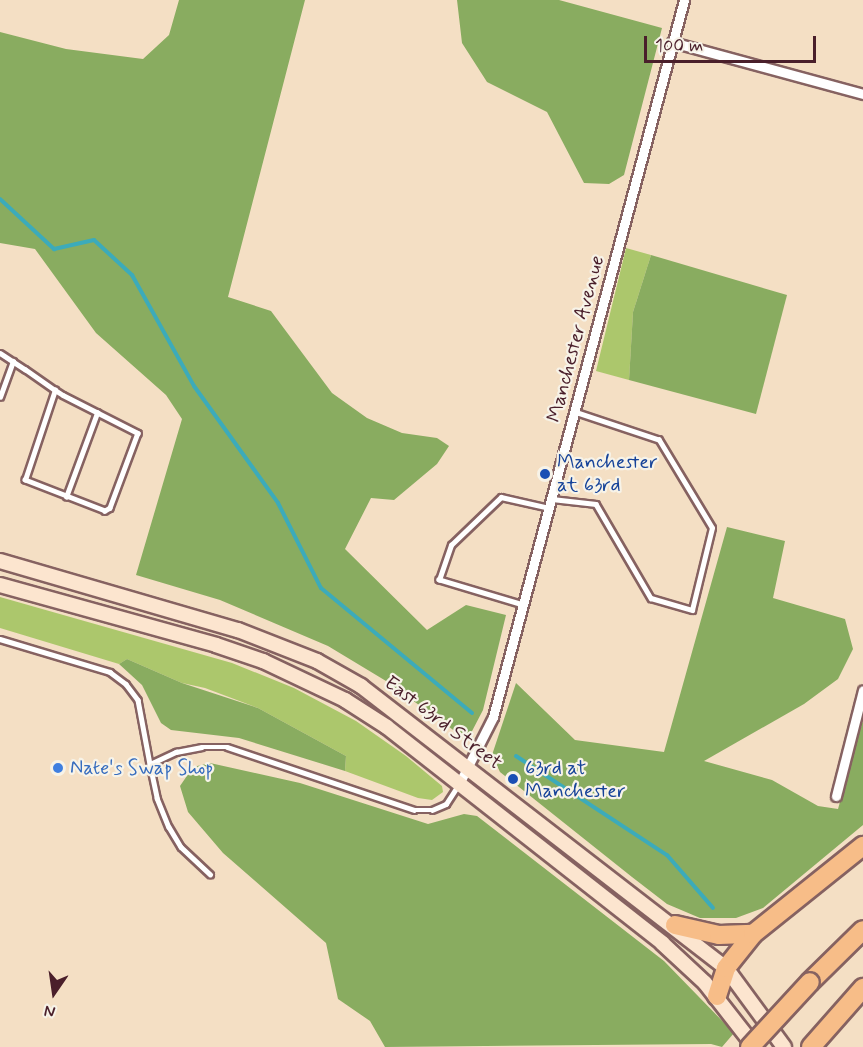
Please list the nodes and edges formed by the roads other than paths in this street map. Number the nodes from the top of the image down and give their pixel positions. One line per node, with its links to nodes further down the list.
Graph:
1 (684, 0): 2 (street, Manchester Avenue)
2 (672, 42): 3 (street); 8 (street, Manchester Avenue)
3 (863, 94)
4 (0, 353): 5 (lane)
5 (12, 361): 6 (lane); 7 (lane)
6 (55, 390): 9 (lane); 10 (lane)
7 (0, 397)
8 (575, 412): 11 (street, Manchester Avenue); 11 (lane)
9 (97, 414): 10 (lane); 10 (lane)
10 (66, 497)
11 (551, 503): 14 (street, Manchester Avenue); 14 (lane)
12 (0, 561): 18 (main road, East 63rd Street)
13 (0, 585): 19 (main road, East 63rd Street)
14 (524, 606): 18 (street, Manchester Avenue)
15 (0, 639): 17 (lane)
16 (863, 690): 20 (street)
17 (150, 764): 19 (lane); 22 (lane)
18 (471, 768): 19 (street, Manchester Avenue); 23 (main road, East 63rd Street)
19 (459, 784): 28 (main road, East 63rd Street)
20 (837, 796)
21 (863, 846): 25 (highway)
22 (210, 874)
23 (675, 925): 25 (highway); 26 (main road, East 63rd Street)
24 (863, 930): 29 (highway, bridge)
25 (753, 934): 26 (highway)
26 (726, 968): 28 (highway); 31 (main road, East 63rd Street)
27 (863, 988): 32 (highway)
28 (717, 996): 30 (main road, East 63rd Street)
29 (750, 1047)
30 (755, 1047)
31 (784, 1047)
32 (810, 1047)

